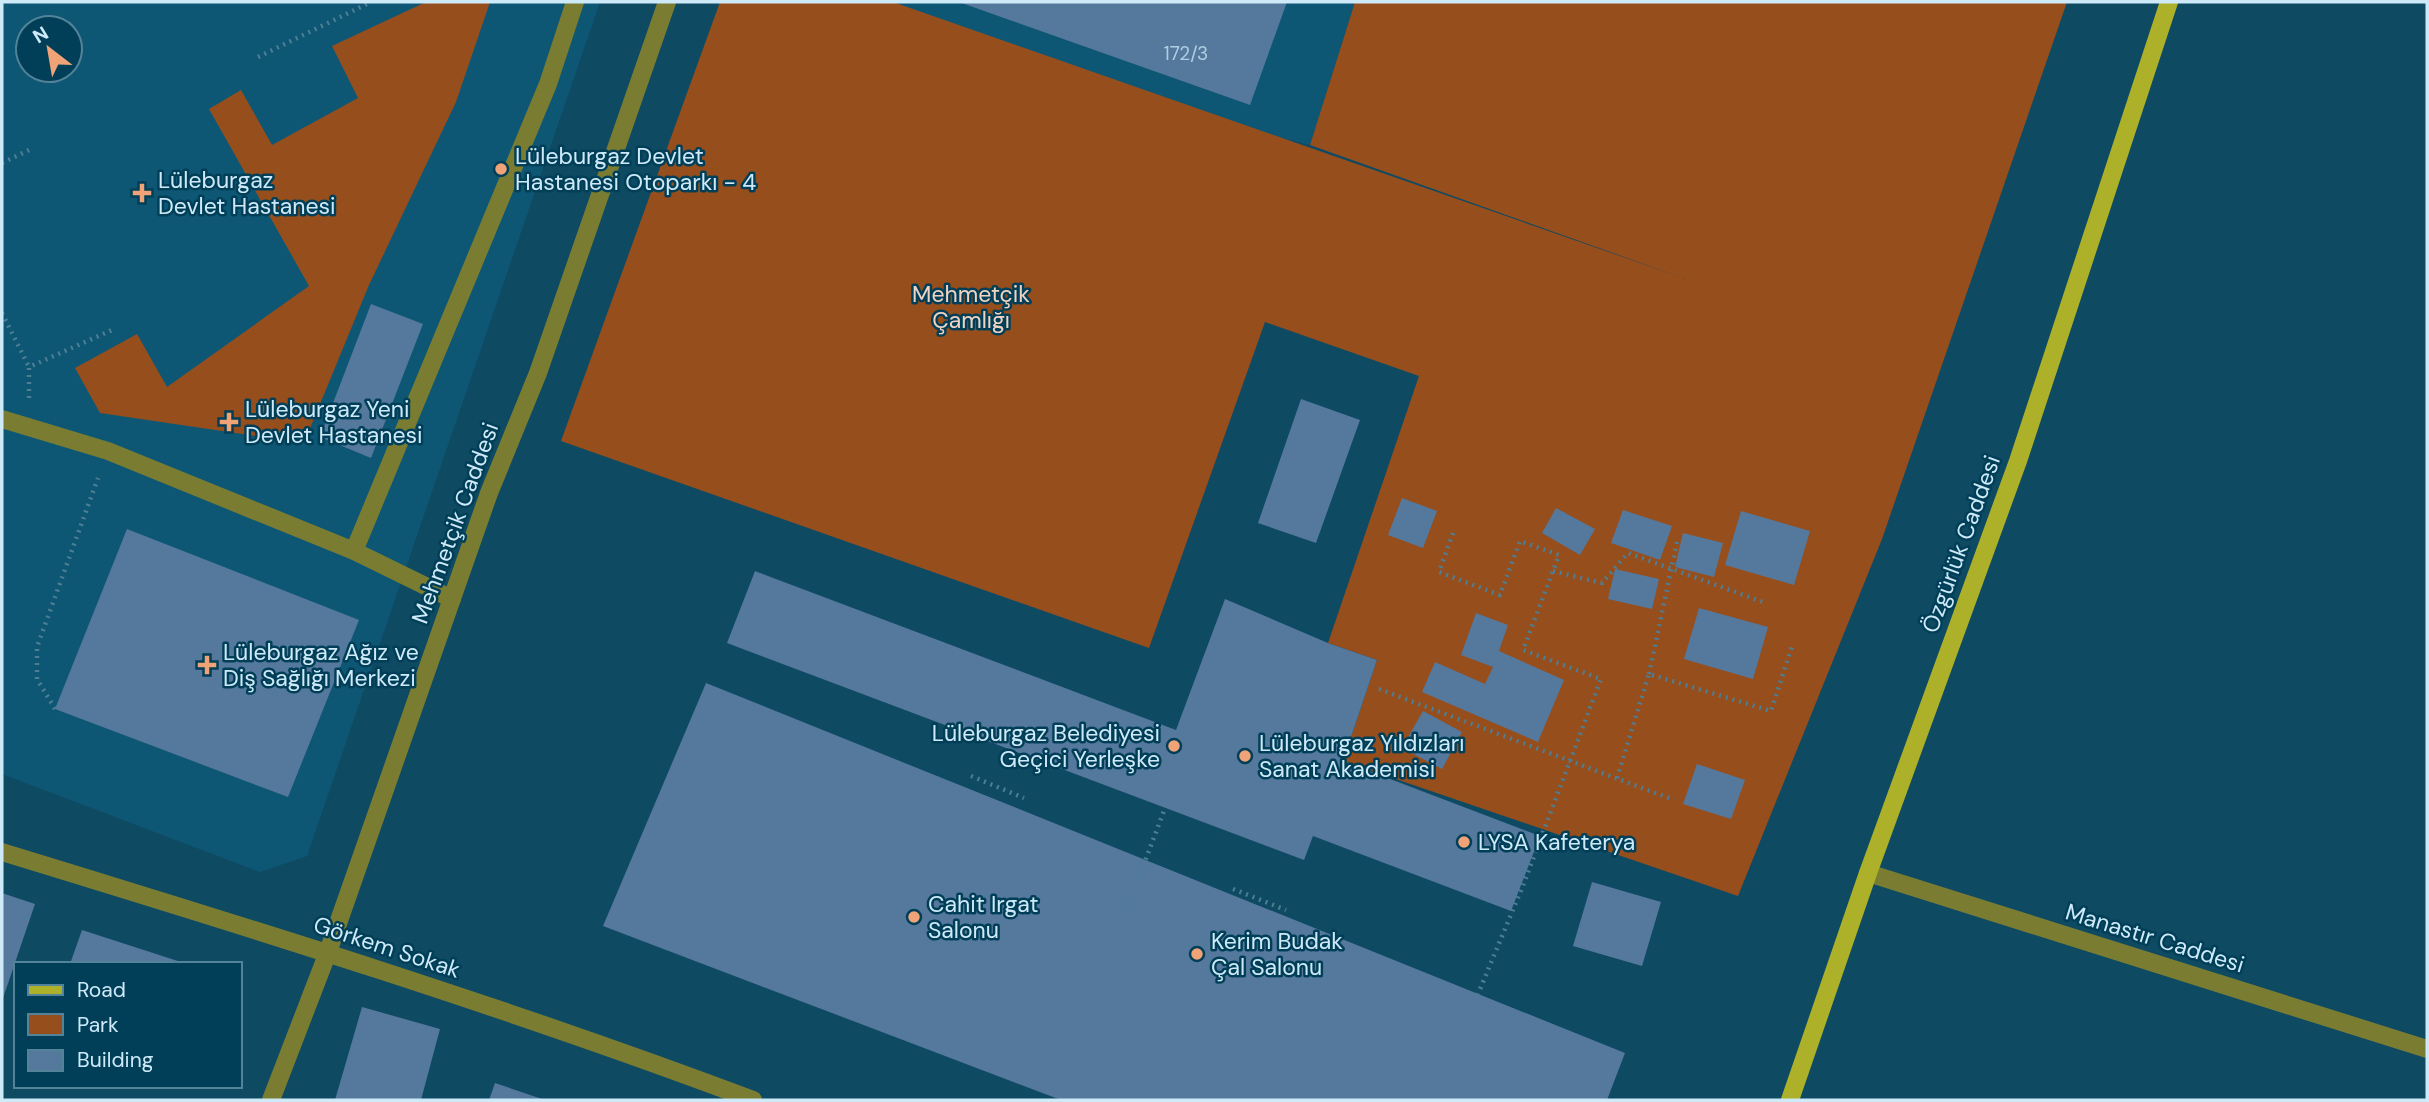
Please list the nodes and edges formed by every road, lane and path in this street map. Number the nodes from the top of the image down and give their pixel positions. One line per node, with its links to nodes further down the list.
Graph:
1 (371, 2): 5 (path)
2 (575, 2): 16 (street)
3 (667, 2): 18 (street, Mehmetçik Caddesi)
4 (2169, 2): 31 (main road, Özgürlük Caddesi)
5 (258, 57)
6 (29, 150): 7 (path)
7 (2, 163)
8 (2, 313): 10 (path)
9 (112, 330): 10 (path)
10 (29, 367): 12 (path)
11 (2, 418): 12 (street)
12 (28, 426): 13 (street)
13 (108, 451): 16 (street); 23 (path)
14 (1453, 533): 17 (path)
15 (1678, 537): 21 (path)
16 (354, 551): 18 (street)
17 (1553, 571): 19 (path); 24 (path)
18 (452, 598): 35 (street, Mehmetçik Caddesi)
19 (1763, 602)
20 (1793, 643): 21 (path)
21 (1650, 674): 26 (path)
22 (1379, 689): 24 (path)
23 (55, 709)
24 (1570, 761): 26 (path); 36 (path)
25 (971, 776): 27 (path)
26 (1617, 778): 28 (path)
27 (1024, 798)
28 (1674, 800)
29 (1165, 808): 34 (path)
30 (2, 852): 35 (street, Görkem Sokak)
31 (1868, 873): 37 (street, Manastır Caddesi); 40 (main road, Özgürlük Caddesi)
32 (1233, 889): 33 (path)
33 (1286, 910)
34 (1126, 912)
35 (328, 952): 38 (street, Mehmetçik Caddesi); 39 (street, Görkem Sokak)
36 (1478, 994)
37 (2427, 1048)
38 (271, 1100)
39 (753, 1100)
40 (1790, 1100)

